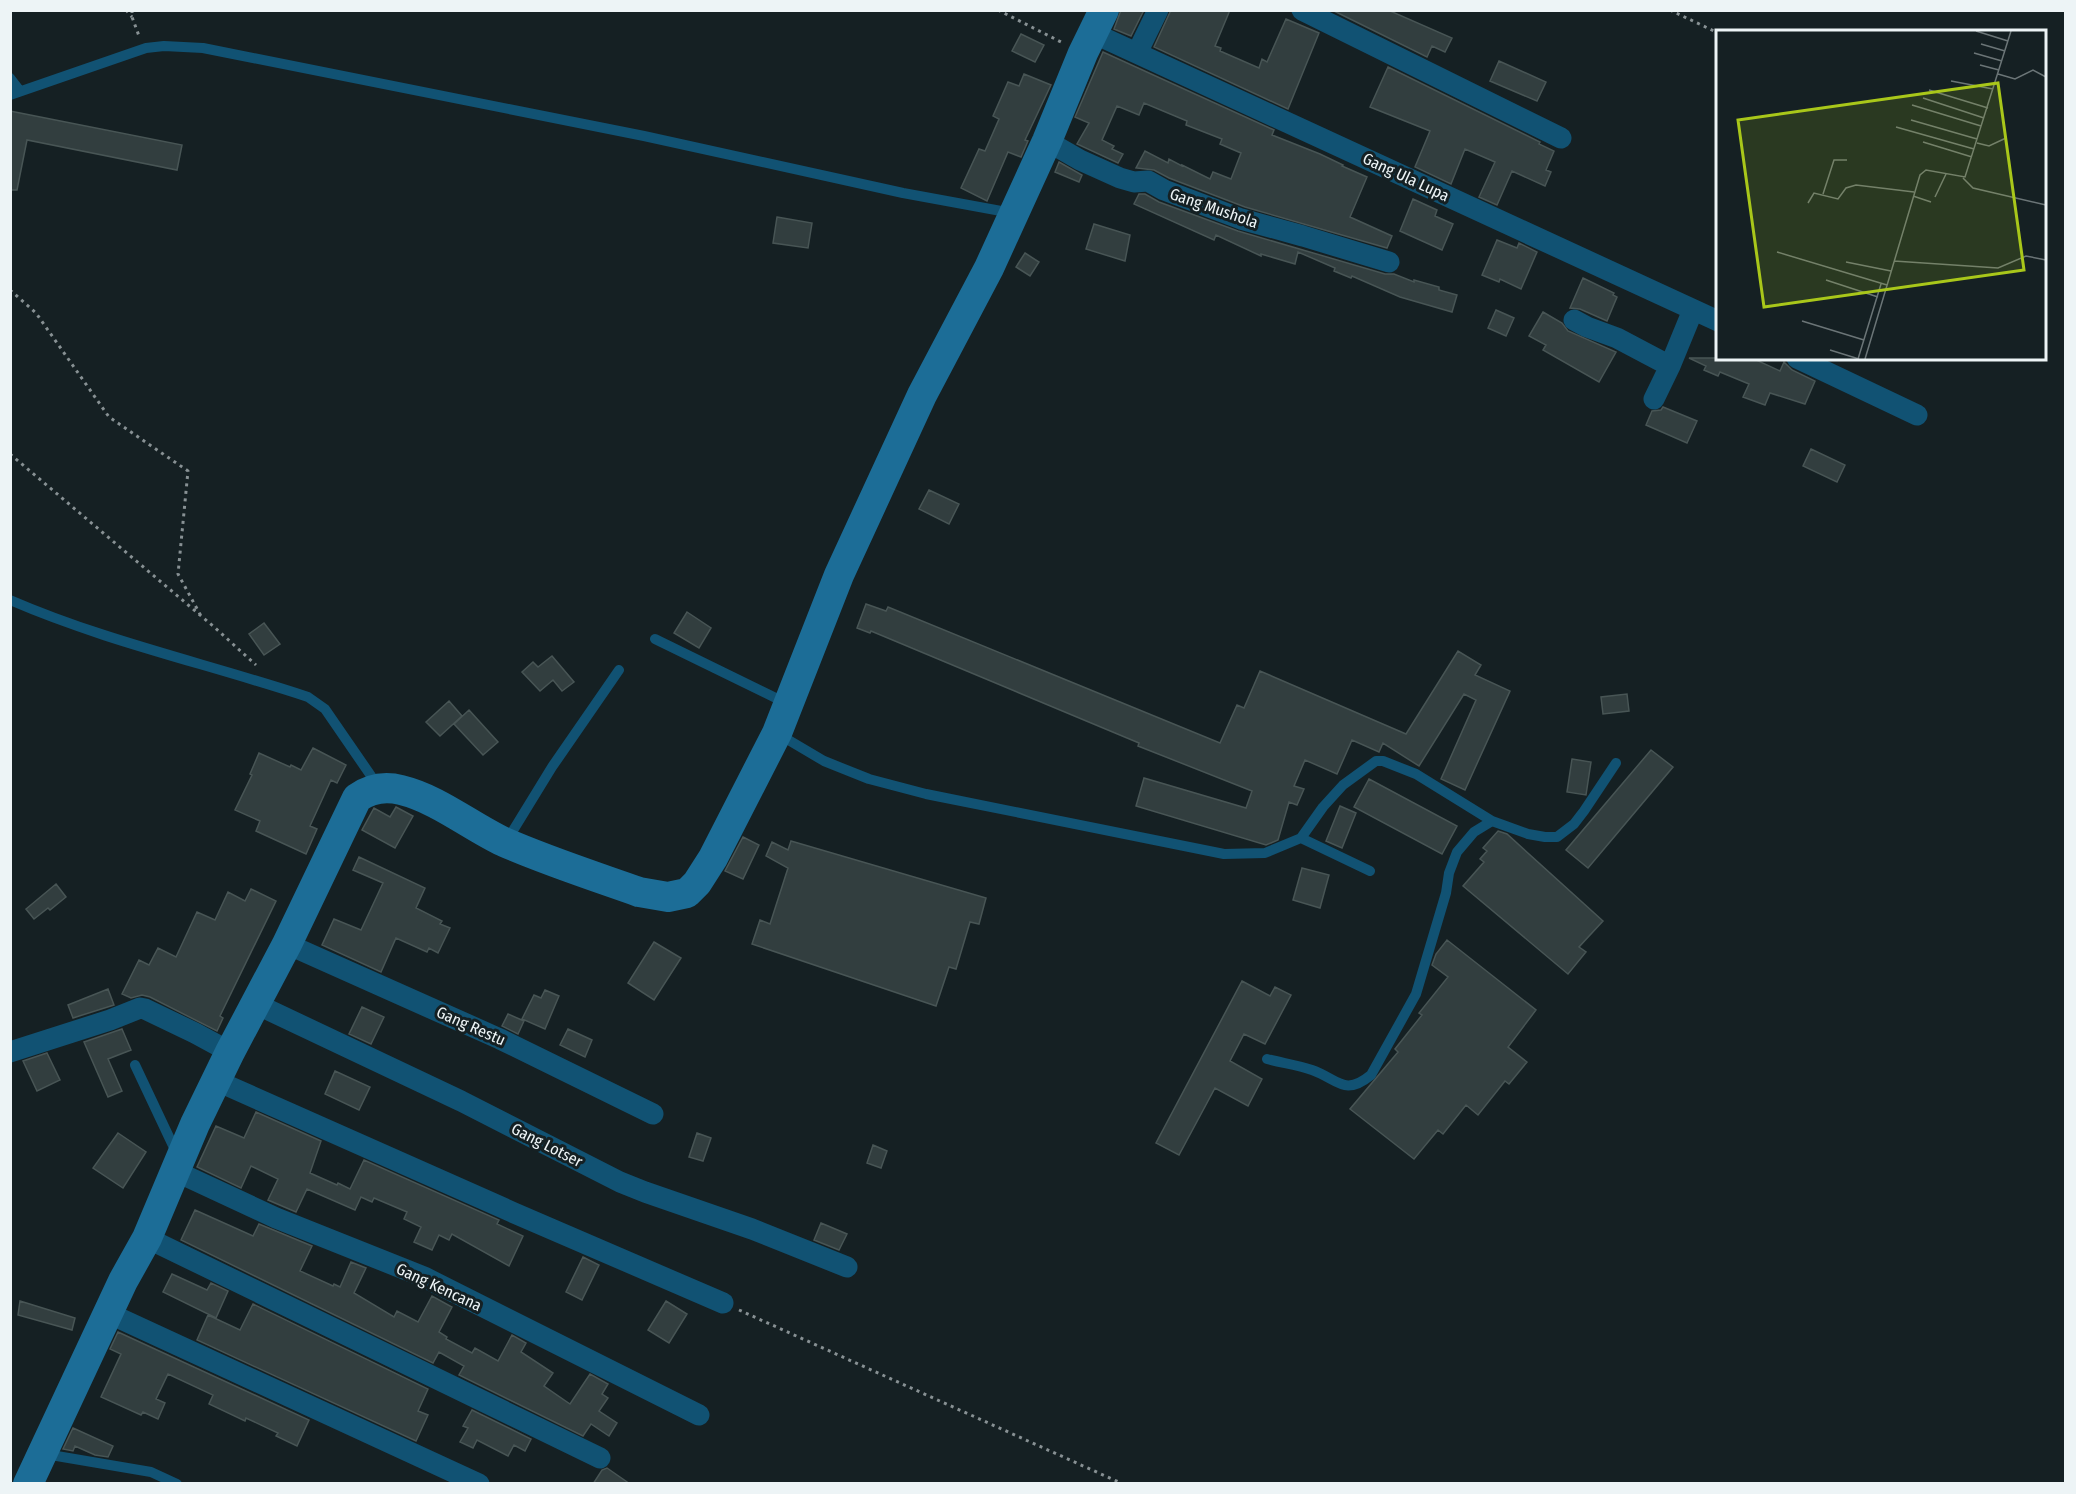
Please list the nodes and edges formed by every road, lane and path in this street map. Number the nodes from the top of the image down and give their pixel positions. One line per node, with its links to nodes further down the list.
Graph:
1 (126, 10): 7 (path)
2 (132, 10): 7 (path)
3 (998, 10): 8 (path)
4 (1158, 10): 11 (street)
5 (1302, 10): 14 (street)
6 (1670, 10): 9 (path)
7 (132, 17): 10 (path)
8 (1093, 32): 11 (street, Gang Ula Lupa); 15 (main road)
9 (1716, 32)
10 (146, 48): 13 (lane); 16 (lane)
11 (1137, 53): 19 (street, Gang Ula Lupa)
12 (10, 78): 13 (lane)
13 (15, 93)
14 (1561, 138)
15 (1047, 141): 16 (main road); 17 (street, Gang Mushola)
16 (1013, 214): 32 (main road)
17 (1389, 262)
18 (10, 290): 28 (path)
19 (1693, 310): 21 (street, Gang Ula Lupa); 23 (street)
20 (1574, 320): 23 (street)
21 (1716, 320)
22 (1801, 360): 25 (street)
23 (1670, 366): 24 (street)
24 (1654, 399)
25 (1917, 415)
26 (10, 454): 28 (path)
27 (10, 600): 31 (lane)
28 (201, 616): 31 (path)
29 (655, 639): 32 (lane)
30 (619, 670): 38 (lane)
31 (279, 687): 35 (lane)
32 (788, 705): 33 (main road)
33 (777, 733): 37 (lane); 38 (main road)
34 (1616, 763): 36 (lane)
35 (379, 788): 38 (main road); 40 (main road)
36 (1492, 821): 37 (lane); 44 (lane)
37 (1301, 838): 39 (lane)
38 (506, 842)
39 (1370, 871)
40 (287, 944): 41 (main road); 47 (street, Gang Restu)
41 (256, 1004): 43 (main road); 50 (street, Gang Lotser)
42 (10, 1052): 43 (street)
43 (230, 1052): 46 (main road)
44 (1267, 1059)
45 (135, 1065): 48 (lane)
46 (217, 1081): 48 (main road); 51 (street)
47 (653, 1114)
48 (177, 1165): 49 (main road); 53 (street, Gang Kencana)
49 (147, 1238): 52 (main road); 55 (street)
50 (847, 1267)
51 (723, 1303): 59 (path)
52 (108, 1313): 54 (main road); 58 (street)
53 (699, 1415)
54 (42, 1454): 56 (main road); 57 (lane)
55 (600, 1458)
56 (28, 1484)
57 (177, 1484)
58 (479, 1484)
59 (1123, 1484)

